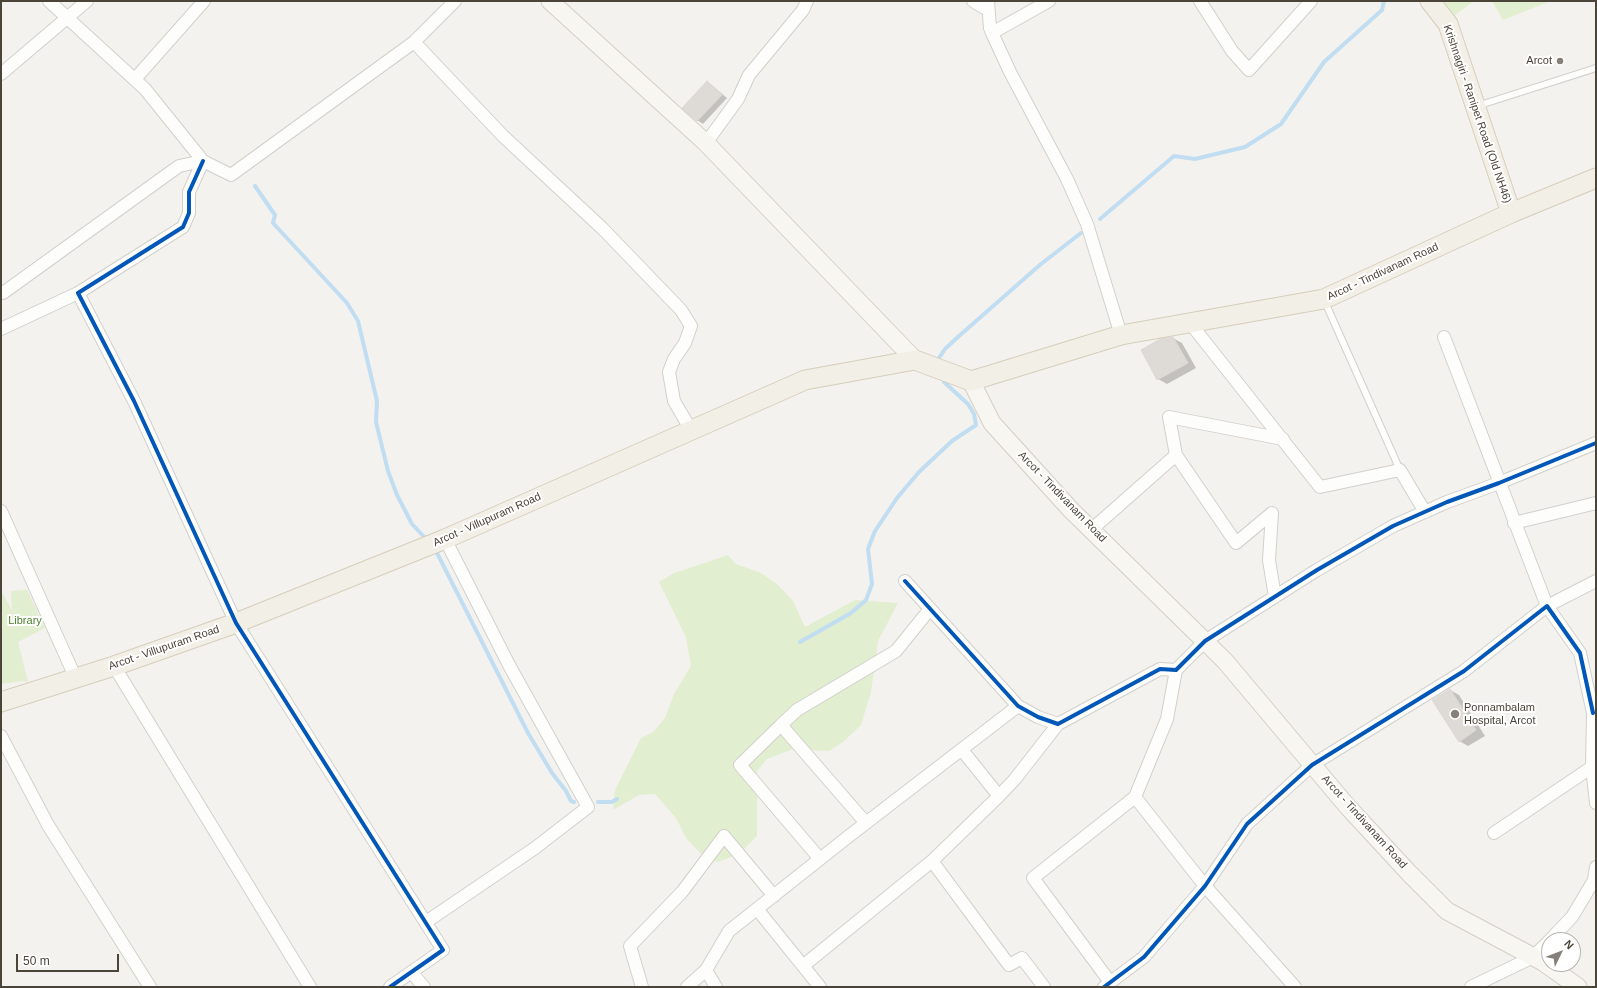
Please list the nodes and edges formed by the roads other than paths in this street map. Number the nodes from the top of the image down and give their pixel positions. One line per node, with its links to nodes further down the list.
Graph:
1 (50, 1): 13 (street)
2 (87, 1): 13 (street)
3 (204, 1): 18 (street)
4 (455, 1): 15 (street)
5 (550, 1): 20 (main road)
6 (807, 1): 20 (street)
7 (973, 1): 12 (street)
8 (1049, 1): 14 (street)
9 (1200, 1): 10 (street)
10 (1311, 1)
11 (1430, 1): 19 (main road, Krishnagiri - Ranipet Road (Old NH46))
12 (988, 5): 14 (street)
13 (67, 18): 17 (street); 18 (street)
14 (992, 33): 29 (street)
15 (414, 42): 21 (street); 33 (street)
16 (1596, 68): 19 (lane)
17 (1, 74)
18 (135, 79): 21 (street)
19 (1475, 107): 23 (main road, Krishnagiri - Ranipet Road (Old NH46))
20 (706, 143): 31 (main road)
21 (203, 161): 24 (street); 25 (street)
22 (1596, 178): 23 (main road, Krishnagiri - Ranipet Road (Old NH46))
23 (1511, 213): 26 (main road, Arcot - Tindivanam Road)
24 (2, 293)
25 (78, 293): 28 (street); 50 (street)
26 (1324, 299): 27 (main road, Arcot - Tindivanam Road); 37 (lane)
27 (1190, 323): 29 (main road, Arcot - Tindivanam Road); 34 (street)
28 (1, 329)
29 (1122, 336): 32 (main road, Arcot - Tindivanam Road)
30 (1444, 337): 38 (street)
31 (915, 360): 32 (main road); 33 (main road, Arcot - Villupuram Road)
32 (972, 381): 43 (main road, Arcot - Tindivanam Road)
33 (691, 430): 44 (main road, Arcot - Villupuram Road)
34 (1283, 440): 36 (street); 37 (street)
35 (1596, 443): 38 (street)
36 (1176, 455): 43 (street); 47 (street)
37 (1400, 470): 41 (street)
38 (1499, 483): 41 (street); 42 (street)
39 (1596, 503): 42 (street)
40 (1, 511): 54 (street)
41 (1425, 512): 47 (street)
42 (1514, 523): 48 (street)
43 (1091, 530): 51 (main road, Arcot - Tindivanam Road)
44 (445, 539): 50 (main road, Arcot - Villupuram Road); 76 (street)
45 (905, 581): 49 (street)
46 (1596, 581): 48 (street)
47 (1275, 597): 51 (street)
48 (1547, 606): 57 (street); 62 (street)
49 (930, 609): 56 (street); 59 (street)
50 (236, 623): 52 (main road, Arcot - Villupuram Road); 76 (street)
51 (1205, 641): 53 (street); 62 (main road, Arcot - Tindivanam Road)
52 (114, 666): 54 (main road, Arcot - Villupuram Road); 85 (street)
53 (1176, 670): 58 (street); 65 (street)
54 (76, 679): 55 (main road, Arcot - Villupuram Road)
55 (1, 702)
56 (1018, 706): 58 (street); 61 (street)
57 (1595, 712): 63 (street)
58 (1058, 724): 64 (street)
59 (781, 726): 67 (street); 69 (street)
60 (1, 736): 84 (street)
61 (962, 750): 64 (street); 67 (street)
62 (1312, 765): 73 (street); 79 (main road, Arcot - Tindivanam Road)
63 (1592, 767): 66 (street); 68 (street)
64 (999, 796): 70 (street)
65 (1134, 797): 73 (street); 83 (street)
66 (1596, 803)
67 (866, 823): 69 (street)
68 (1494, 833)
69 (820, 860): 74 (street)
70 (932, 861): 80 (street); 92 (street)
71 (1596, 867): 72 (street)
72 (1595, 883): 77 (street)
73 (1205, 886): 83 (street); 93 (street)
74 (774, 896): 75 (street); 88 (street)
75 (757, 909): 80 (street); 81 (street)
76 (426, 922): 82 (street)
77 (1557, 932)
78 (1541, 949): 79 (street)
79 (1534, 957): 94 (street); 95 (main road, Arcot - Tindivanam Road)
80 (803, 966): 91 (street)
81 (706, 970): 89 (street); 90 (street)
82 (411, 972): 86 (street); 87 (street)
83 (1107, 985)
84 (150, 987)
85 (310, 987)
86 (390, 987)
87 (424, 987)
88 (642, 987)
89 (687, 987)
90 (716, 987)
91 (820, 987)
92 (1044, 987)
93 (1295, 987)
94 (1471, 987)
95 (1578, 987)

